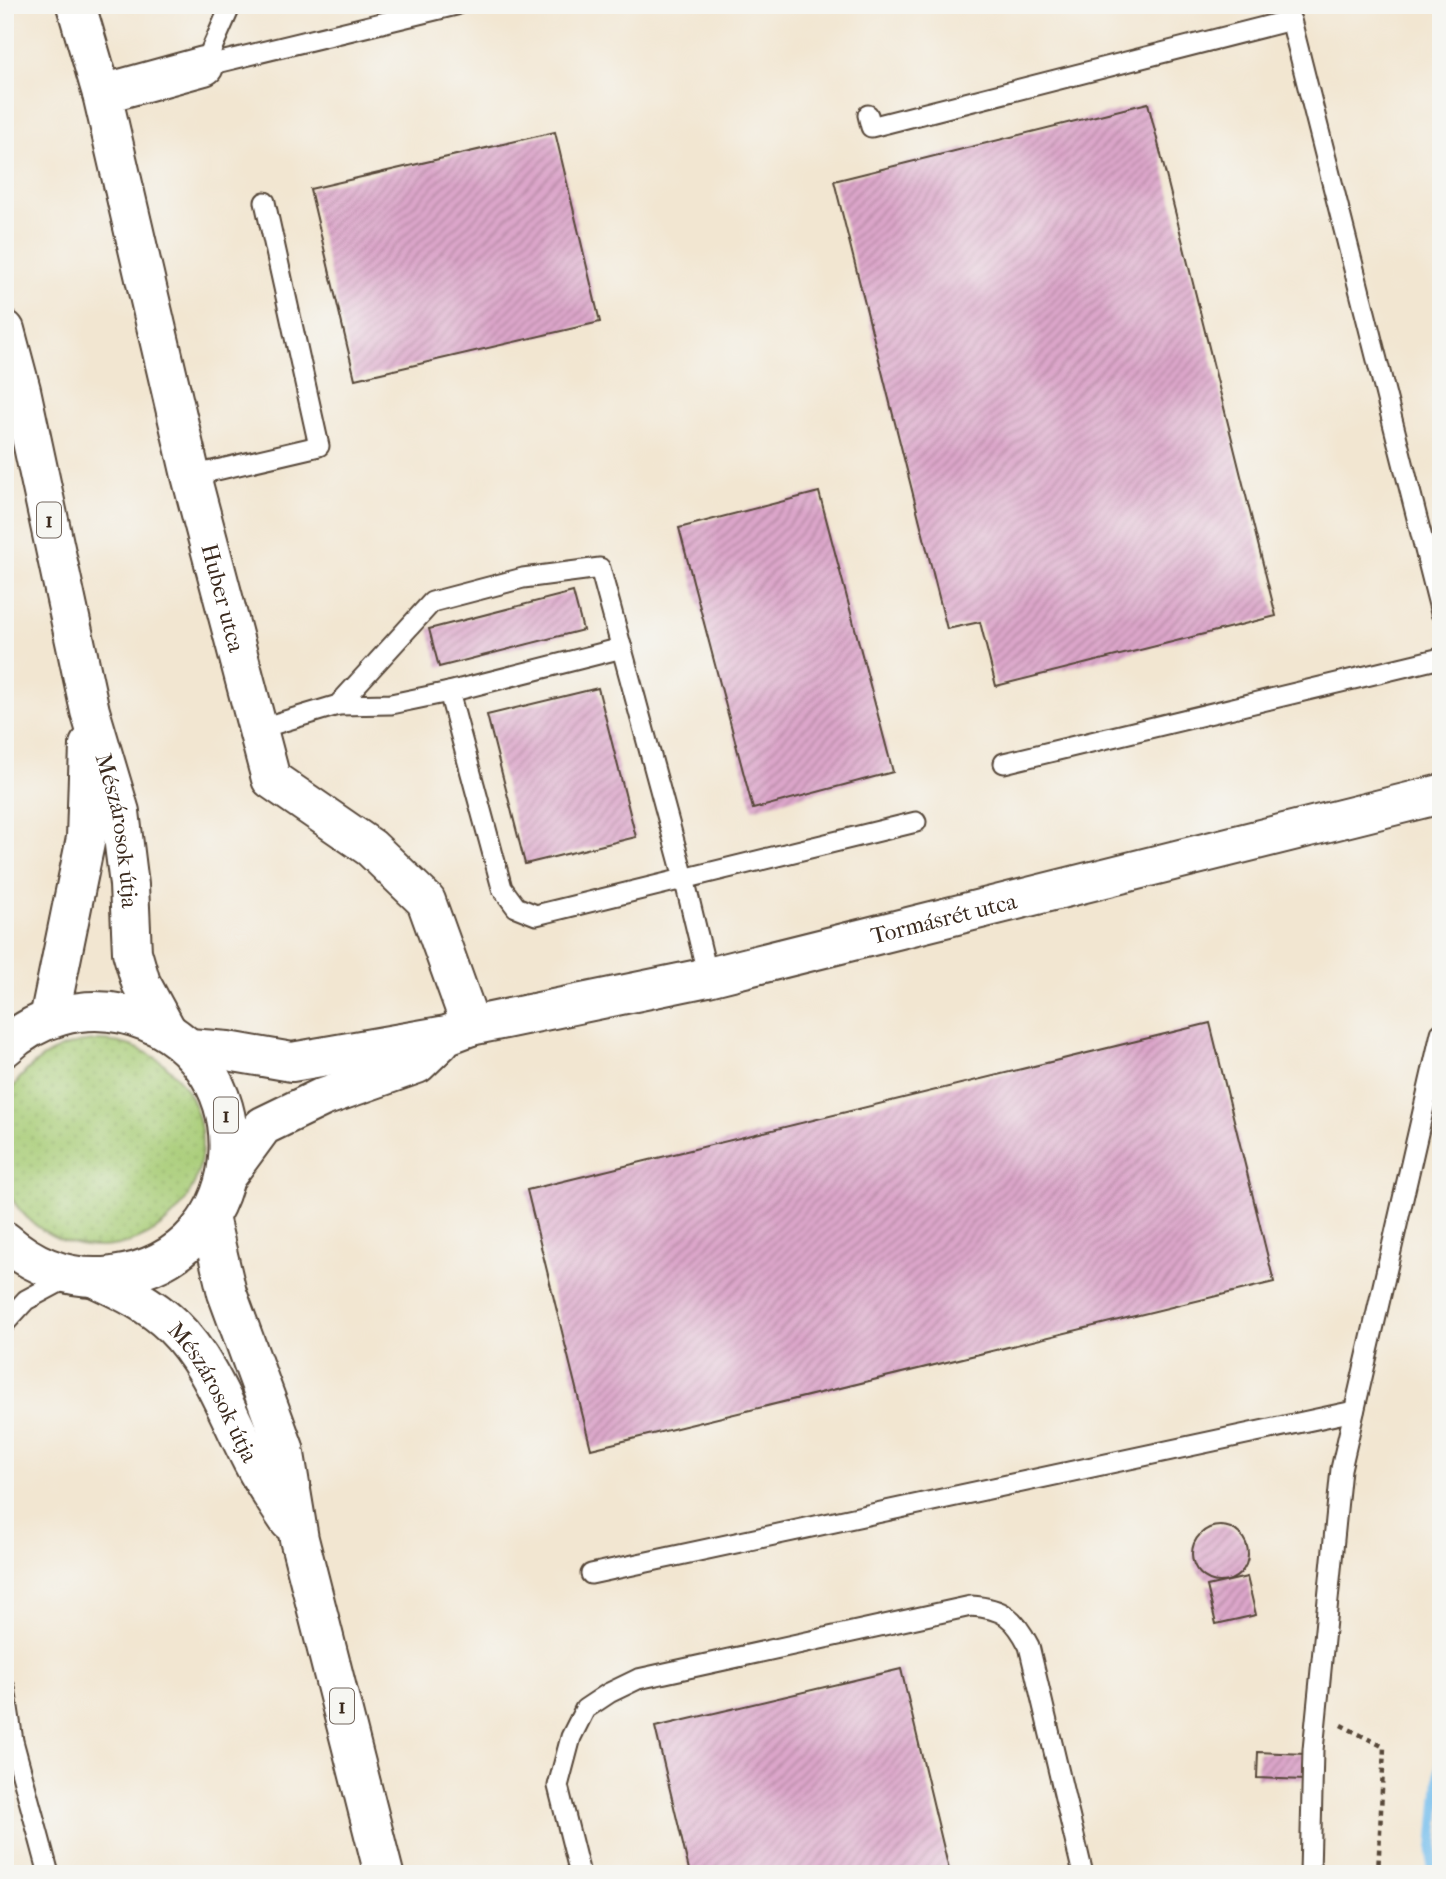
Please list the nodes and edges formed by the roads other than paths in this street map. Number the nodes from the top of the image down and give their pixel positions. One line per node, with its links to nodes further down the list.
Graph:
1 (76, 5): 5 (street, Huber utca)
2 (231, 5): 4 (lane)
3 (456, 5): 4 (lane)
4 (204, 66): 5 (street)
5 (102, 93): 9 (street, Huber utca)
6 (868, 115): 10 (lane)
7 (265, 202): 9 (lane)
8 (5, 330): 15 (street, Mészárosok útja / 1)
9 (191, 476): 16 (street, Huber utca)
10 (1441, 613)
11 (622, 648): 13 (lane); 14 (lane); 20 (lane)
12 (1441, 657): 17 (lane)
13 (450, 692): 14 (lane); 20 (lane)
14 (338, 705): 16 (lane)
15 (90, 711): 22 (street, Mészárosok útja / 1); 25 (street, Mészárosok útja / 1)
16 (258, 729): 23 (street, Huber utca)
17 (1004, 763)
18 (1441, 794): 21 (street, Tormásrét utca)
19 (916, 822): 20 (lane)
20 (684, 878): 21 (lane)
21 (708, 977): 23 (street, Tormásrét utca)
22 (48, 1019): 25 (street, Mészárosok útja / 1); 26 (street, Mészárosok útja / 1)
23 (459, 1031): 25 (street, Tormásrét utca); 27 (street)
24 (1441, 1033): 32 (lane)
25 (178, 1039): 27 (street, Mészárosok útja / 1)
26 (6, 1044)
27 (227, 1175): 28 (street, Mészárosok útja / 1)
28 (209, 1217): 30 (street, Mészárosok útja / 1); 33 (street, Mészárosok útja / 1)
29 (5, 1241): 30 (street, Mészárosok útja / 1)
30 (83, 1277): 31 (lane); 33 (street, Mészárosok útja / 1)
31 (5, 1323)
32 (1354, 1411): 34 (lane); 41 (lane)
33 (299, 1539): 38 (street, Mészárosok útja / 1)
34 (591, 1574)
35 (5, 1688): 36 (lane)
36 (9, 1742): 37 (lane)
37 (49, 1874)
38 (384, 1874)
39 (580, 1874): 40 (lane)
40 (1083, 1874)
41 (1310, 1874)

